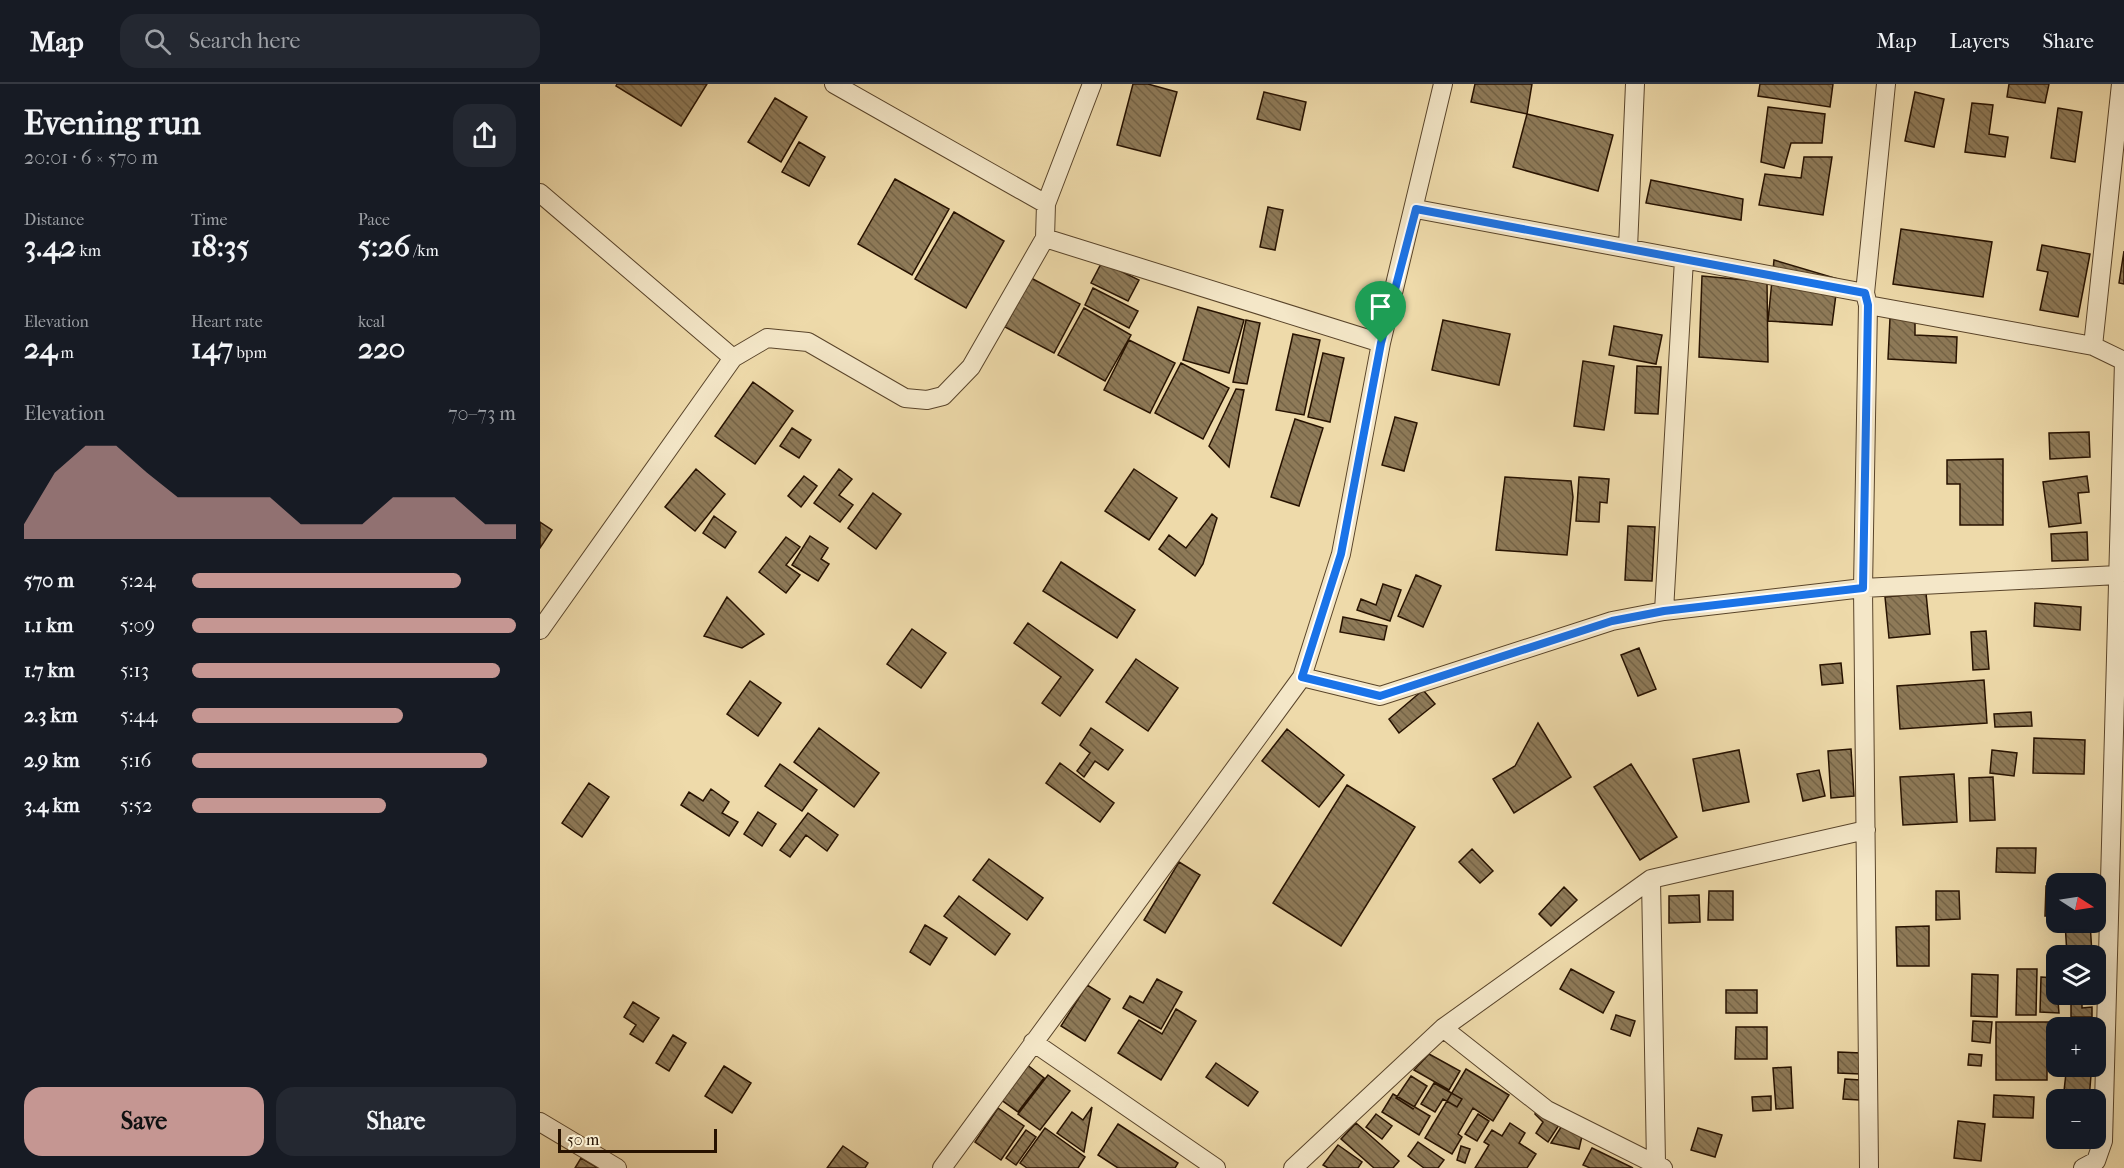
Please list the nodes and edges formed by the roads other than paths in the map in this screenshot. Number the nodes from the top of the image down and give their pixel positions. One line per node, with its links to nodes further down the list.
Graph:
1 (834, 84): 8 (street)
2 (1092, 84): 8 (street)
3 (1443, 84): 9 (street)
4 (1635, 84): 11 (street)
5 (1886, 84): 13 (street)
6 (2121, 84): 15 (street)
7 (540, 193): 16 (street)
8 (1046, 204): 10 (street)
9 (1416, 209): 11 (street); 14 (street)
10 (1045, 238): 14 (street); 16 (street)
11 (1628, 248): 12 (street)
12 (1684, 259): 13 (street); 20 (street)
13 (1867, 299): 15 (street); 19 (street)
14 (1381, 343): 22 (street)
15 (2093, 346): 17 (street)
16 (733, 358): 21 (street)
17 (2124, 361): 18 (street)
18 (2118, 575): 19 (street); 34 (street)
19 (1863, 588): 20 (street); 23 (street)
20 (1664, 611): 22 (street)
21 (540, 630)
22 (1302, 677): 26 (street)
23 (1866, 830): 24 (street); 33 (street)
24 (1651, 879): 25 (street); 28 (street)
25 (1443, 1028): 28 (street); 32 (street)
26 (1033, 1042): 30 (street); 31 (street)
27 (540, 1122): 29 (street)
28 (1659, 1166)
29 (617, 1168)
30 (942, 1168)
31 (1216, 1168)
32 (1293, 1168)
33 (1869, 1168)
34 (2083, 1168)

